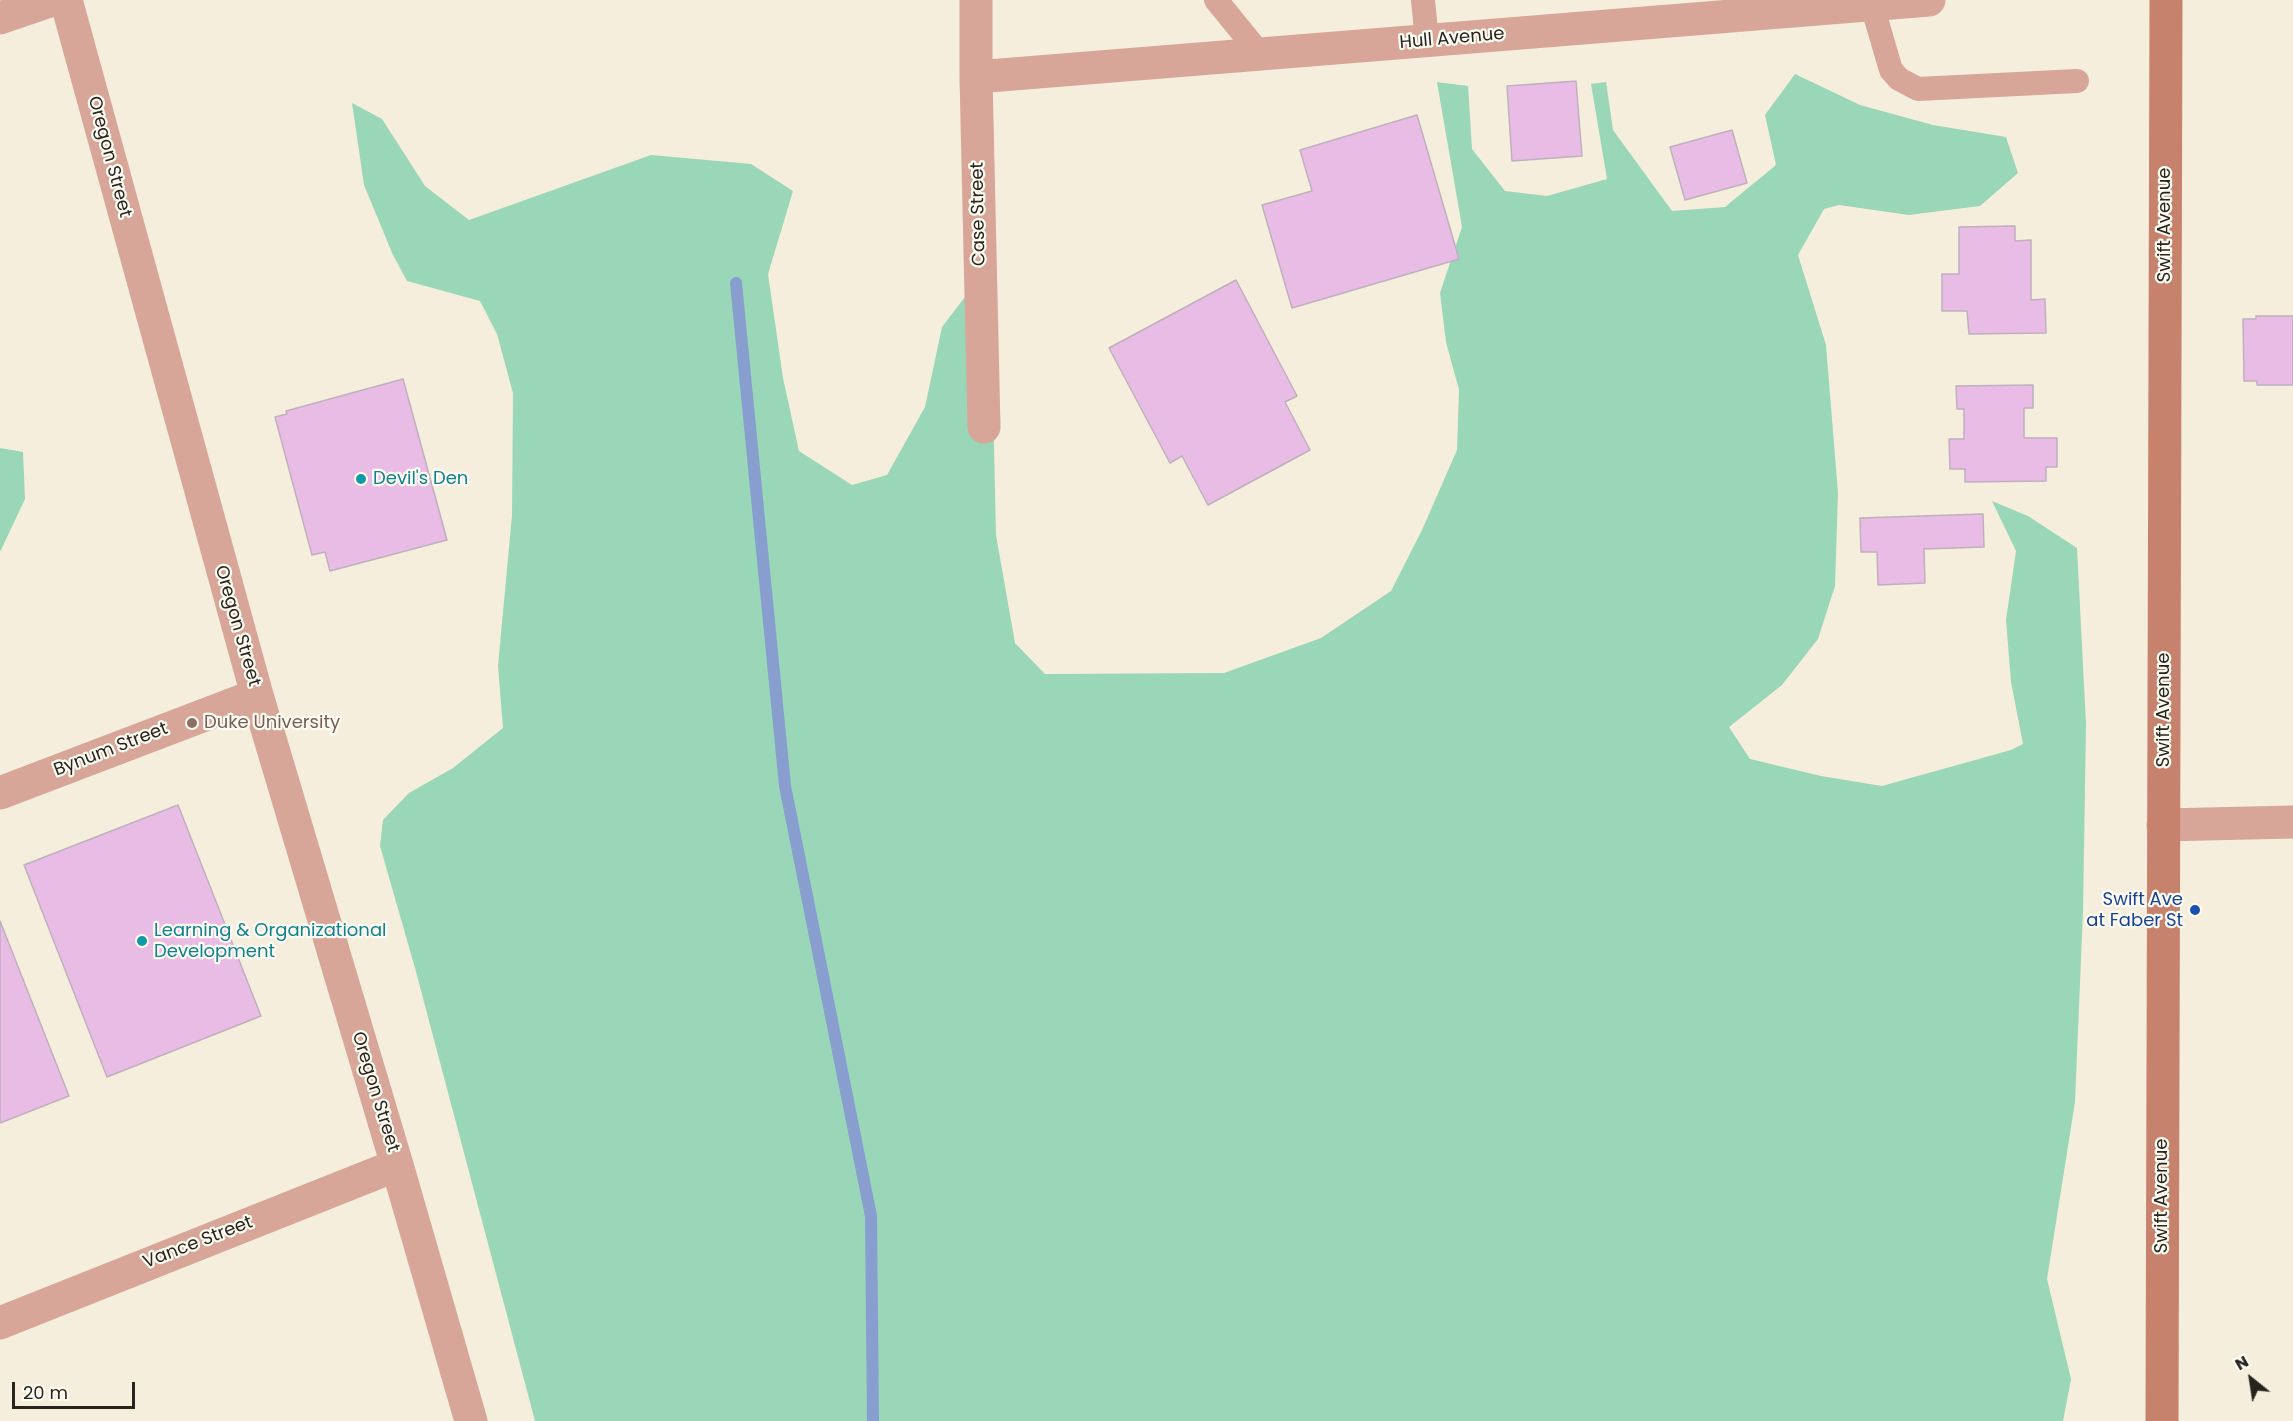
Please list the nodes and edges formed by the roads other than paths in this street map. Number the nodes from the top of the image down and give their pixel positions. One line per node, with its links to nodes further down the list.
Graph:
1 (53, 0): 9 (street)
2 (66, 0): 15 (street, Oregon Street)
3 (976, 0): 12 (street, Case Street)
4 (1216, 0): 11 (lane)
5 (1423, 0): 10 (lane)
6 (1929, 0): 8 (street, Hull Avenue)
7 (2166, 0): 18 (street, Swift Avenue)
8 (1872, 5): 10 (street, Hull Avenue); 13 (lane)
9 (0, 18)
10 (1426, 41): 11 (street, Hull Avenue)
11 (1260, 54): 12 (street, Hull Avenue)
12 (976, 77): 14 (street, Case Street)
13 (2077, 81)
14 (984, 427)
15 (257, 695): 16 (street, Bynum Street); 19 (street, Oregon Street)
16 (0, 793)
17 (2293, 822): 18 (street)
18 (2163, 825): 22 (street, Swift Avenue)
19 (398, 1165): 20 (street, Vance Street); 21 (street, Oregon Street)
20 (0, 1323)
21 (471, 1421)
22 (2162, 1421)

